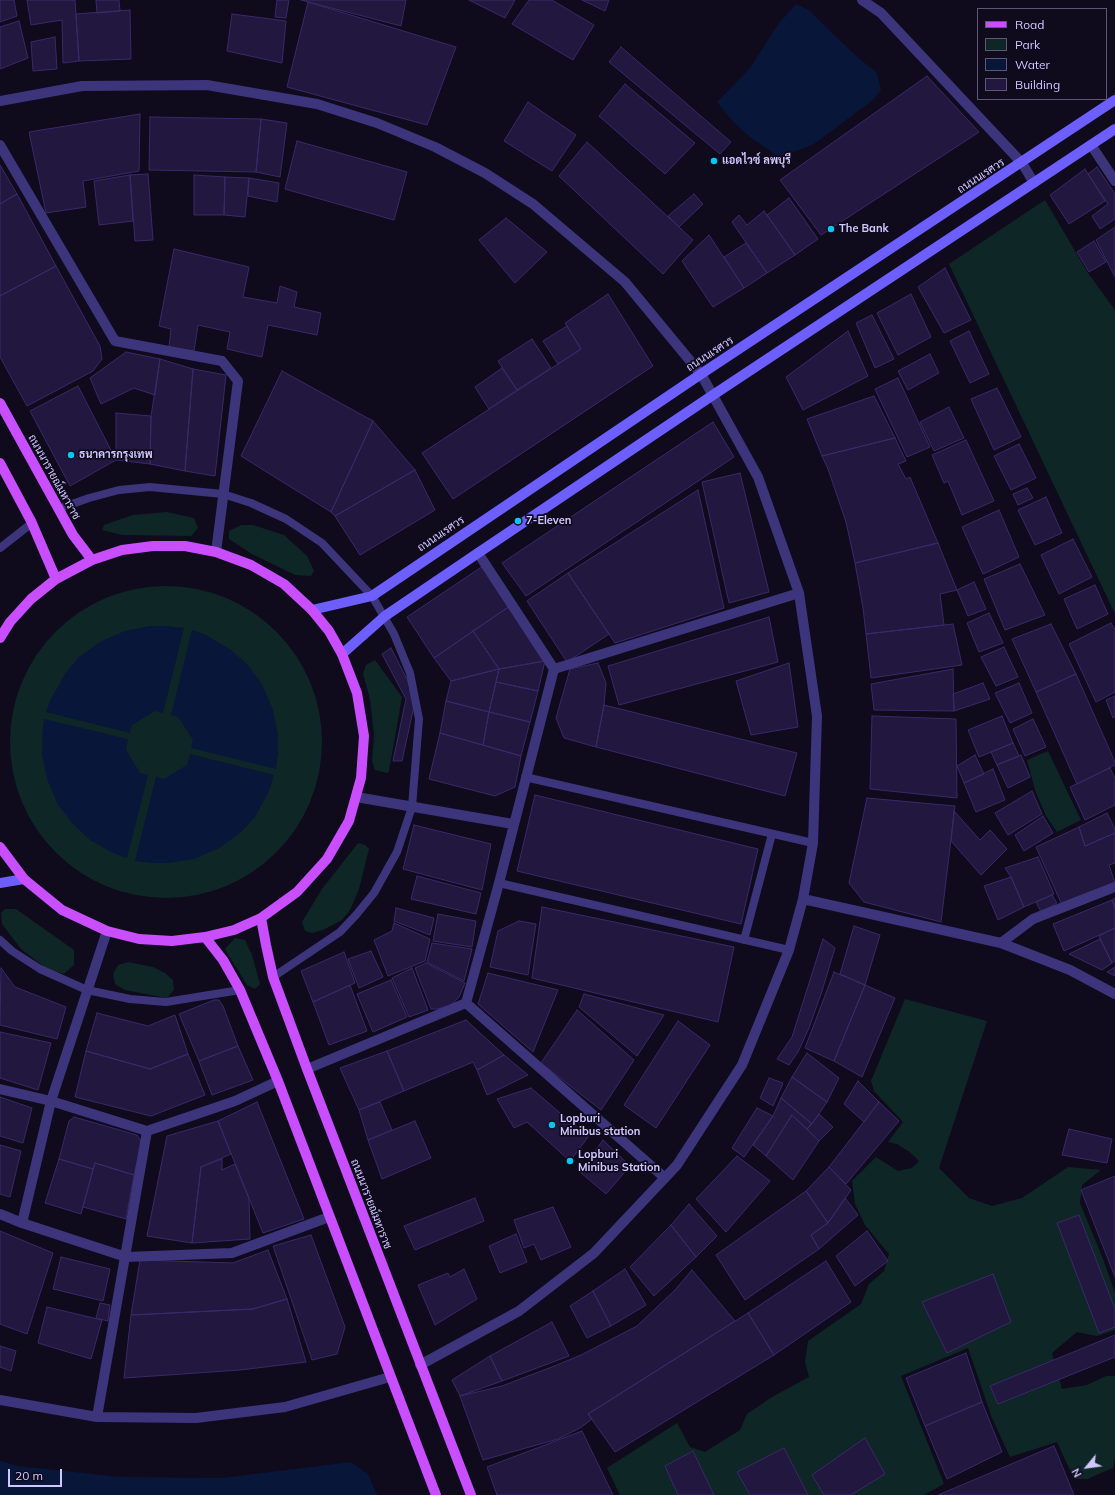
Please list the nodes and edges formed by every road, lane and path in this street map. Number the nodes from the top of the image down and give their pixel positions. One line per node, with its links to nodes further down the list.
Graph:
1 (862, 0): 7 (street)
2 (1115, 100): 7 (main road, ถนนนเรศวร)
3 (0, 101): 10 (street)
4 (1115, 129): 6 (main road)
5 (0, 145): 14 (street)
6 (1091, 145): 8 (street); 9 (main road)
7 (1022, 163): 9 (street); 10 (main road, ถนนนเรศวร)
8 (1115, 181)
9 (1034, 183): 11 (main road)
10 (701, 374): 11 (street); 23 (main road, ถนนนเรศวร)
11 (713, 395): 19 (main road); 22 (street)
12 (0, 403): 15 (main road, ถนนนารายณ์มหาราช)
13 (0, 463): 16 (main road)
14 (223, 494): 15 (lane); 18 (street); 23 (lane)
15 (58, 509): 20 (main road, ถนนนารายณ์มหาราช)
16 (32, 522): 17 (lane); 21 (main road)
17 (0, 548)
18 (216, 552): 20 (main road); 24 (main road)
19 (478, 553): 25 (main road); 28 (street)
20 (92, 560): 21 (main road)
21 (56, 579): 26 (main road)
22 (799, 593): 28 (street); 34 (street)
23 (372, 596): 24 (main road, ถนนนเรศวร); 25 (lane)
24 (312, 610): 27 (main road)
25 (385, 616): 27 (main road); 31 (lane)
26 (0, 638)
27 (342, 654): 30 (main road)
28 (554, 669): 29 (street)
29 (526, 777): 32 (street); 33 (lane)
30 (356, 797): 31 (street); 41 (main road)
31 (412, 807): 32 (street); 48 (lane)
32 (513, 824): 38 (street)
33 (772, 834): 34 (lane); 45 (lane)
34 (813, 843): 40 (street)
35 (0, 847): 36 (main road)
36 (24, 879): 37 (main road); 42 (main road)
37 (0, 883)
38 (499, 883): 45 (lane); 52 (street)
39 (1115, 887): 46 (street)
40 (803, 899): 46 (street); 47 (street)
41 (261, 918): 43 (main road); 48 (main road, ถนนนารายณ์มหาราช)
42 (107, 931): 43 (main road); 49 (street)
43 (205, 937): 50 (main road)
44 (0, 940): 49 (lane)
45 (744, 940): 47 (lane)
46 (1001, 944): 51 (street)
47 (789, 950): 58 (street)
48 (274, 977): 53 (main road, ถนนนารายณ์มหาราช)
49 (88, 990): 50 (lane); 56 (street)
50 (240, 990): 54 (main road)
51 (1115, 994)
52 (466, 1003): 53 (street); 58 (street)
53 (307, 1069): 63 (main road, ถนนนารายณ์มหาราช)
54 (278, 1081): 57 (street); 60 (main road)
55 (0, 1089): 56 (street)
56 (51, 1101): 57 (street); 61 (street)
57 (147, 1131): 62 (street)
58 (665, 1178): 63 (street)
59 (0, 1214): 61 (street)
60 (329, 1217): 62 (street); 64 (main road)
61 (22, 1223): 62 (street)
62 (126, 1257): 66 (street)
63 (420, 1365): 68 (main road, ถนนนารายณ์มหาราช)
64 (390, 1377): 66 (street); 67 (main road)
65 (0, 1400): 66 (street)
66 (97, 1417)
67 (436, 1495)
68 (470, 1495)

